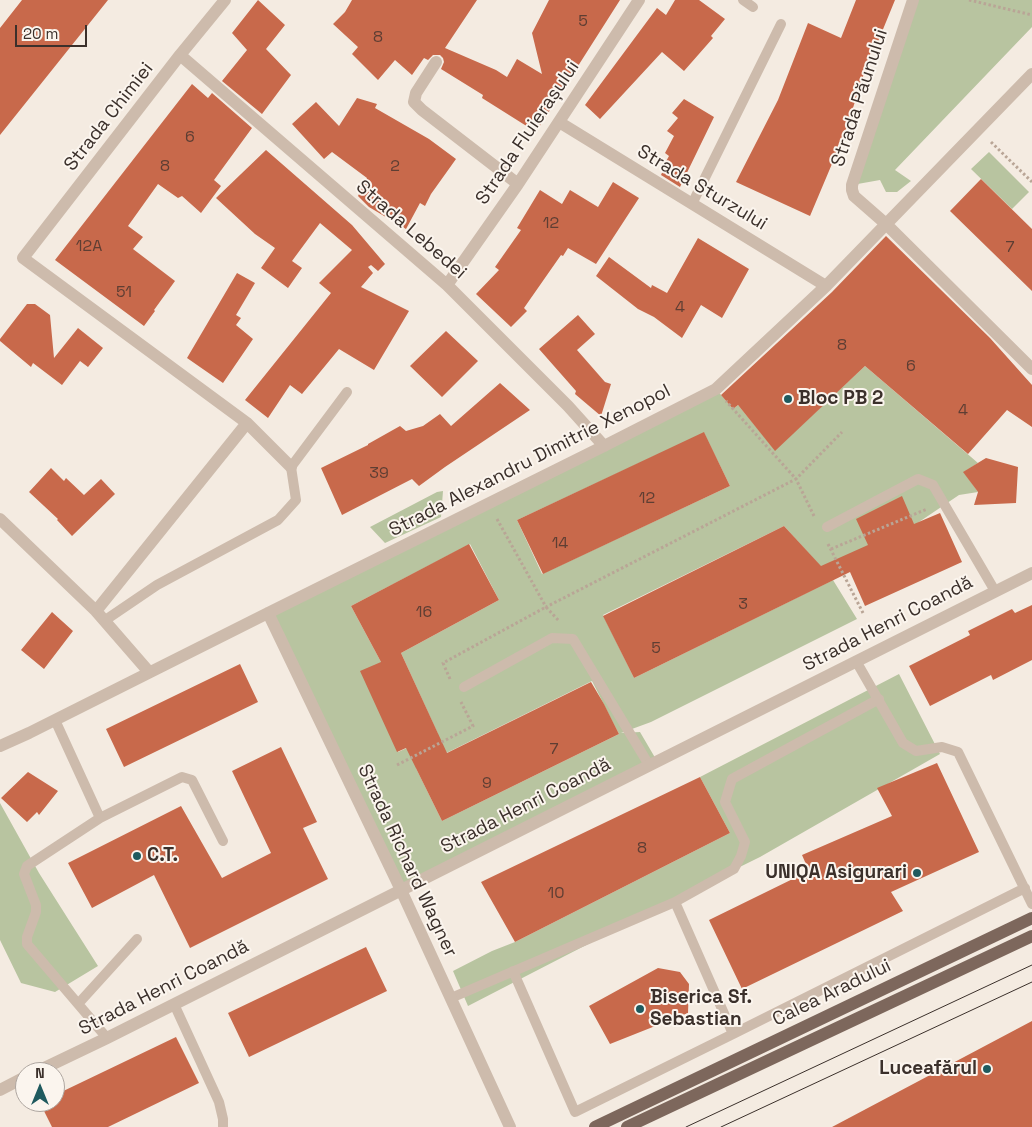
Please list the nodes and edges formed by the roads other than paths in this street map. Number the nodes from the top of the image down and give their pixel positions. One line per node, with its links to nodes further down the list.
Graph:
1 (225, 0): 7 (street, Strada Chimiei)
2 (639, 0): 10 (street, Strada Fluierașului)
3 (743, 0): 5 (lane)
4 (913, 0): 13 (street, Strada Păunului)
5 (753, 7)
6 (781, 24): 12 (lane)
7 (180, 55): 14 (street, Strada Lebedei); 18 (street, Strada Chimiei)
8 (436, 62): 11 (street)
9 (1032, 74): 13 (street, Strada Alexandru Dimitrie Xenopol)
10 (558, 122): 11 (street, Strada Fluierașului); 12 (street, Strada Sturzului)
11 (518, 184): 14 (street, Strada Fluierașului)
12 (692, 204): 15 (street, Strada Sturzului)
13 (886, 224): 15 (street, Strada Alexandru Dimitrie Xenopol); 16 (street)
14 (447, 285): 19 (street, Strada Lebedei)
15 (826, 286): 19 (street, Strada Alexandru Dimitrie Xenopol)
16 (1032, 369)
17 (347, 392): 20 (lane)
18 (247, 423): 20 (street); 26 (street)
19 (604, 446): 25 (street, Strada Alexandru Dimitrie Xenopol)
20 (291, 467): 26 (lane)
21 (0, 519): 26 (street)
22 (828, 527): 24 (lane)
23 (1032, 573): 24 (street, Strada Henri Coandă)
24 (996, 591): 27 (street, Strada Henri Coandă)
25 (268, 613): 28 (street, Strada Alexandru Dimitrie Xenopol); 37 (street, Strada Richard Wagner)
26 (100, 616): 28 (street)
27 (856, 661): 30 (lane); 33 (street, Strada Henri Coandă)
28 (149, 672): 31 (street, Strada Alexandru Dimitrie Xenopol)
29 (464, 687): 33 (lane)
30 (878, 699): 36 (lane); 38 (lane)
31 (55, 720): 32 (street, Strada Alexandru Dimitrie Xenopol); 34 (lane)
32 (0, 746)
33 (648, 765): 37 (street, Strada Henri Coandă)
34 (100, 818): 35 (lane); 45 (lane)
35 (222, 840)
36 (1025, 888): 39 (lane); 47 (lane)
37 (401, 890): 44 (street, Strada Richard Wagner); 46 (street, Strada Henri Coandă)
38 (675, 902): 43 (lane); 47 (lane)
39 (1032, 904)
40 (1032, 918): 54 (main road, Calea Aradului)
41 (1032, 936): 55 (main road, Calea Aradului)
42 (137, 938): 45 (lane)
43 (513, 971): 44 (lane); 47 (lane)
44 (451, 998): 53 (street, Strada Richard Wagner)
45 (78, 1004): 48 (lane)
46 (174, 1004): 48 (street, Strada Henri Coandă); 52 (lane)
47 (733, 1034)
48 (107, 1038): 49 (street, Strada Henri Coandă)
49 (57, 1062)
50 (15, 1082): 51 (street)
51 (0, 1090)
52 (222, 1127)
53 (510, 1127)
54 (595, 1127)
55 (627, 1127)

